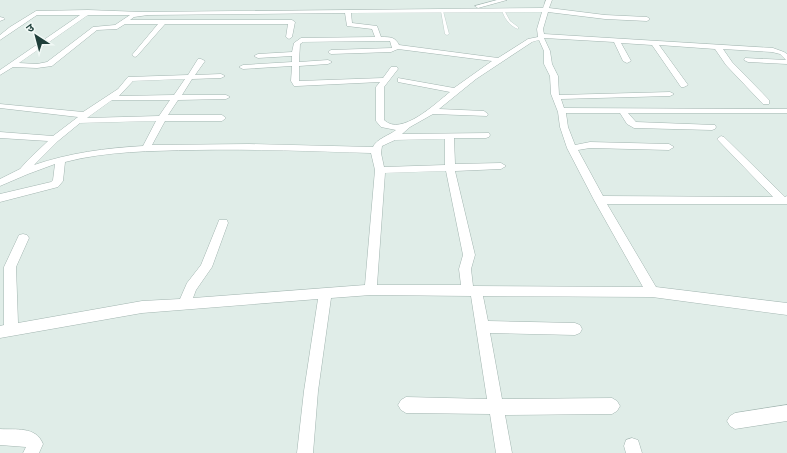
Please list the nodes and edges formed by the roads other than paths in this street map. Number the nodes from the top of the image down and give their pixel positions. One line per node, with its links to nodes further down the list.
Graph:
1 (504, 0): 3 (street)
2 (549, 0): 4 (street)
3 (477, 6)
4 (547, 10): 6 (street); 11 (street); 20 (street)
5 (442, 11): 6 (street); 9 (street); 18 (lane)
6 (503, 11): 17 (lane)
7 (88, 12): 10 (street); 16 (street); 39 (street)
8 (233, 12): 9 (street); 10 (street); 14 (street)
9 (348, 12): 22 (street)
10 (141, 14): 12 (street)
11 (647, 19)
12 (125, 22): 13 (street); 39 (street)
13 (163, 22): 14 (street); 29 (street)
14 (227, 22): 19 (street)
15 (0, 28): 16 (street)
16 (12, 28): 21 (street)
17 (517, 28)
18 (447, 34)
19 (289, 37)
20 (541, 37): 23 (street); 32 (street); 52 (street)
21 (0, 38)
22 (379, 40): 25 (street); 28 (street)
23 (616, 40): 24 (street); 35 (street)
24 (654, 43): 26 (street); 47 (street)
25 (396, 46): 27 (street); 32 (street)
26 (717, 47): 31 (street); 54 (street)
27 (331, 52)
28 (296, 53): 30 (street); 38 (street)
29 (136, 55)
30 (258, 56)
31 (787, 58)
32 (499, 60): 48 (street)
33 (748, 60): 37 (street)
34 (201, 61): 44 (street)
35 (627, 61)
36 (328, 62): 38 (street)
37 (787, 62)
38 (295, 63): 40 (street); 45 (street)
39 (12, 65): 42 (street)
40 (243, 67)
41 (394, 69): 45 (street)
42 (0, 73)
43 (221, 76): 44 (street)
44 (190, 77): 50 (street); 53 (street)
45 (384, 80): 66 (street)
46 (401, 80): 48 (street)
47 (684, 85)
48 (456, 91): 58 (street)
49 (670, 94): 52 (street)
50 (177, 97): 51 (street); 53 (street); 62 (street)
51 (226, 97)
52 (556, 97): 56 (street)
53 (111, 98): 61 (street)
54 (766, 102)
55 (0, 106): 61 (street)
56 (562, 110): 57 (street); 75 (street)
57 (622, 110): 59 (street); 65 (street)
58 (431, 111): 60 (street); 66 (street)
59 (787, 111)
60 (484, 114)
61 (85, 115): 64 (street)
62 (162, 118): 63 (street); 64 (street); 74 (street)
63 (222, 118)
64 (78, 121): 71 (street)
65 (712, 126)
66 (401, 128): 70 (street)
67 (0, 135): 71 (street)
68 (486, 135): 69 (street)
69 (448, 136): 70 (street); 79 (street)
70 (393, 137): 76 (street)
71 (55, 139): 81 (street)
72 (721, 139): 85 (street)
73 (669, 147): 75 (street)
74 (146, 148): 76 (street); 77 (street)
75 (572, 148): 84 (street)
76 (376, 150): 80 (street)
77 (60, 160): 81 (street); 83 (street)
78 (501, 166): 79 (street)
79 (450, 169): 80 (street); 89 (street)
80 (380, 170): 88 (street)
81 (24, 171): 82 (street)
82 (0, 183)
83 (0, 198)
84 (599, 200): 85 (street); 90 (street)
85 (784, 200)
86 (223, 223): 92 (street)
87 (23, 238): 96 (street)
88 (372, 290): 89 (street); 91 (street)
89 (472, 291): 90 (street); 94 (street)
90 (652, 292): 93 (street)
91 (325, 293): 92 (street); 104 (street)
92 (184, 304): 96 (street)
93 (787, 309)
94 (482, 327): 95 (street); 99 (street)
95 (575, 329)
96 (6, 331)
97 (406, 405): 99 (street)
98 (612, 406): 99 (street)
99 (496, 407): 105 (street)
100 (787, 413): 101 (street)
101 (734, 421)
102 (0, 437): 103 (street)
103 (31, 453)
104 (305, 453)
105 (504, 453)

